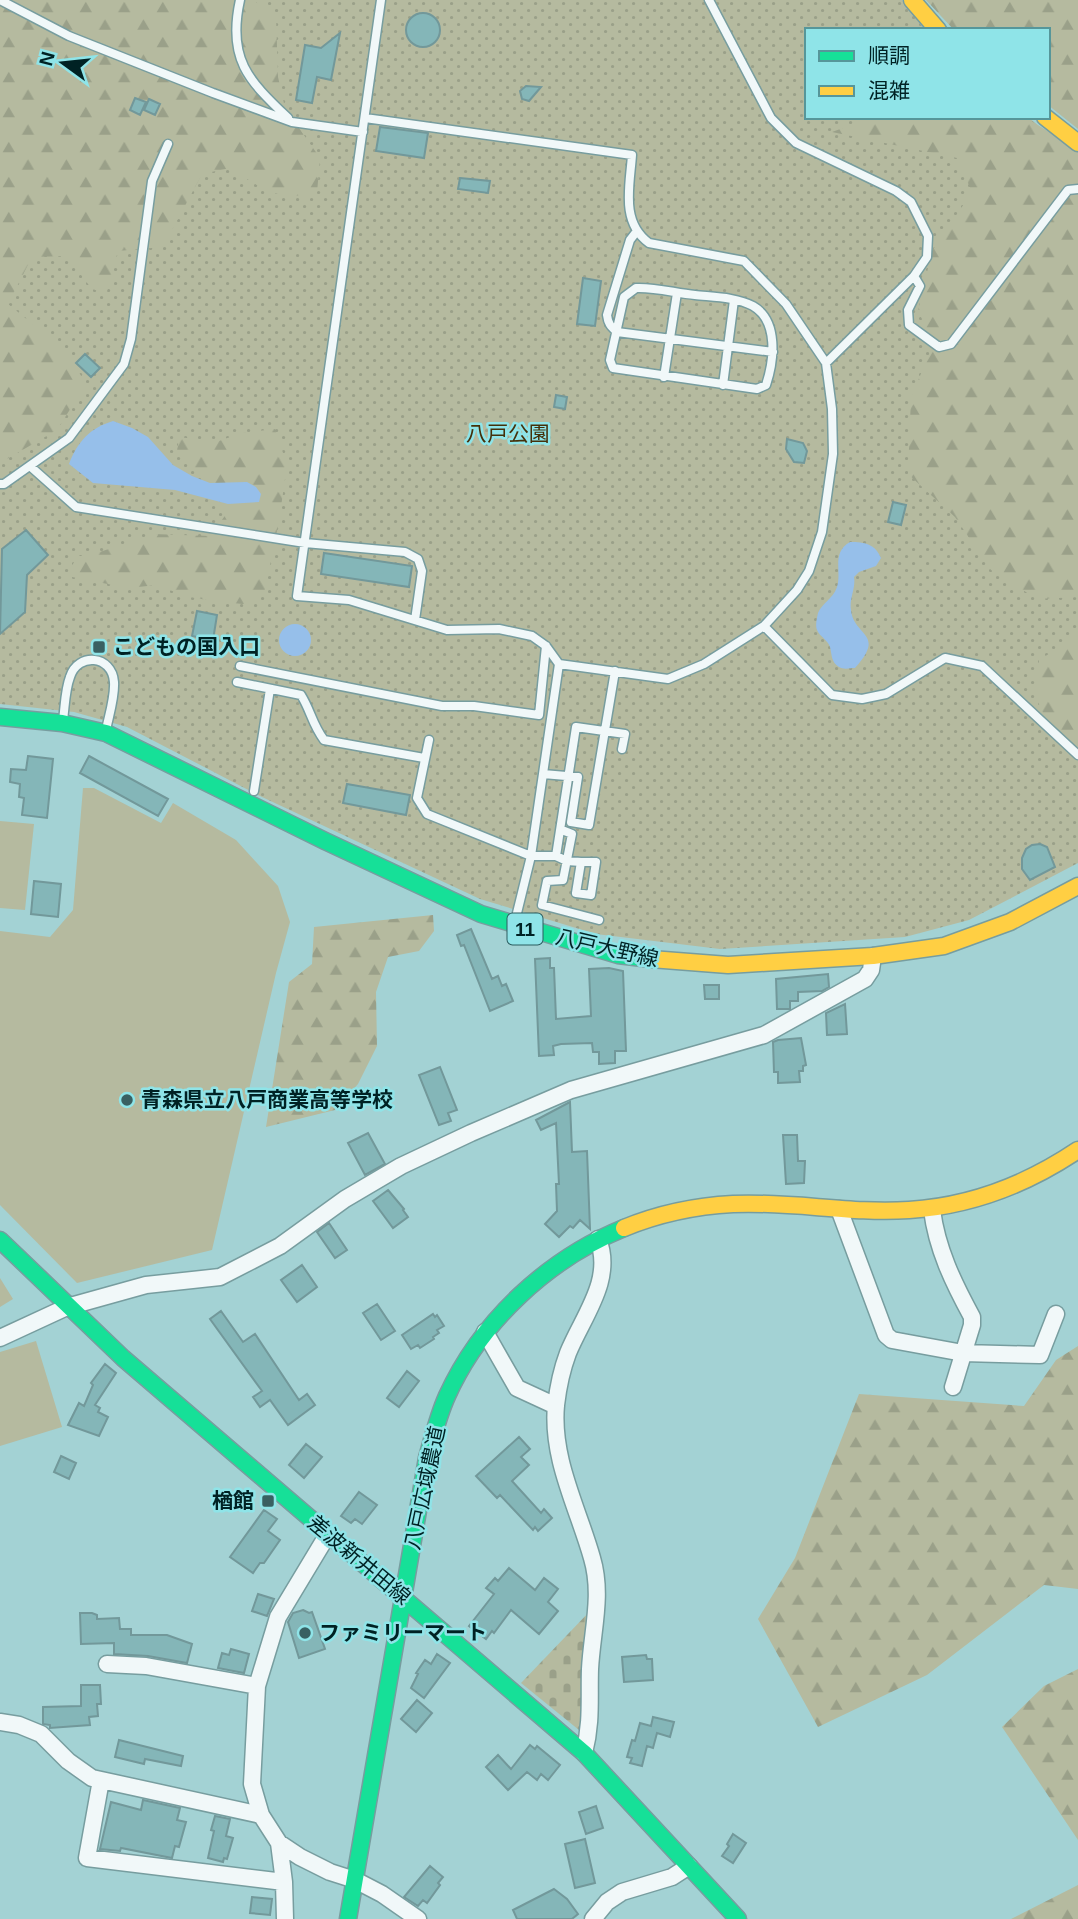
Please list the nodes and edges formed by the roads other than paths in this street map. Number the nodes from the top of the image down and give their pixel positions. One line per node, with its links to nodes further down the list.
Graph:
1 (0, 0): 9 (lane)
2 (240, 0): 9 (lane)
3 (381, 0): 7 (lane)
4 (709, 0): 15 (lane)
5 (912, 0): 6 (main road)
6 (936, 28)
7 (365, 118): 10 (lane); 14 (lane)
8 (1048, 119): 11 (main road)
9 (292, 122): 10 (lane)
10 (363, 132): 27 (lane)
11 (1078, 143)
12 (168, 144): 25 (lane)
13 (1078, 189): 15 (lane)
14 (637, 231): 18 (lane); 22 (lane)
15 (914, 276): 22 (lane)
16 (677, 293): 17 (lane); 18 (lane); 19 (lane)
17 (734, 300): 20 (lane); 21 (lane)
18 (617, 332): 19 (lane); 23 (lane)
19 (670, 339): 20 (lane); 23 (lane)
20 (727, 346): 21 (lane); 24 (lane)
21 (772, 352): 24 (lane)
22 (826, 363): 29 (lane)
23 (664, 377): 24 (lane)
24 (723, 385)
25 (31, 467): 26 (lane); 27 (lane)
26 (0, 484)
27 (304, 543): 28 (lane); 28 (lane)
28 (415, 620): 30 (lane)
29 (764, 626): 33 (lane); 42 (lane)
30 (546, 646): 31 (lane); 32 (lane)
31 (559, 664): 33 (lane); 44 (lane)
32 (240, 666)
33 (615, 671): 38 (lane)
34 (237, 682): 35 (lane)
35 (270, 689): 43 (lane); 46 (lane)
36 (0, 717): 37 (main road, 八戸大野線 / 11)
37 (62, 723): 39 (main road, 八戸大野線 / 11); 39 (lane)
38 (606, 731): 41 (lane); 45 (lane); 45 (lane)
39 (106, 733): 55 (main road, 八戸大野線 / 11)
40 (429, 740): 43 (lane)
41 (622, 749)
42 (1078, 755)
43 (424, 758): 48 (lane)
44 (543, 774): 45 (lane); 48 (lane)
45 (569, 777): 47 (lane)
46 (254, 791)
47 (562, 830): 49 (lane); 50 (lane)
48 (531, 856): 49 (lane); 53 (lane)
49 (556, 856): 50 (lane)
50 (567, 861): 51 (lane); 54 (lane)
51 (581, 862)
52 (1078, 886): 55 (main road, 八戸大野線 / 11)
53 (517, 913)
54 (600, 920)
55 (873, 956): 61 (street)
56 (1078, 1150): 58 (main road, 八戸広域農道)
57 (839, 1209): 58 (main road, 八戸広域農道); 59 (main road, 八戸広域農道); 65 (street)
58 (932, 1210): 65 (street)
59 (598, 1239): 63 (main road, 八戸広域農道); 67 (street)
60 (0, 1240): 61 (main road, 差波新井田線)
61 (67, 1307): 64 (street); 68 (main road, 差波新井田線)
62 (1056, 1314): 65 (street)
63 (485, 1332): 67 (street); 69 (main road, 八戸広域農道)
64 (0, 1338)
65 (963, 1353): 66 (street)
66 (953, 1387)
67 (556, 1406): 73 (street)
68 (328, 1534): 69 (main road, 差波新井田線); 71 (street)
69 (404, 1598): 73 (main road, 差波新井田線); 78 (main road, 八戸広域農道)
70 (107, 1664): 71 (street)
71 (257, 1686): 75 (street)
72 (0, 1724): 74 (street)
73 (584, 1753): 77 (main road, 差波新井田線)
74 (101, 1780): 75 (street); 79 (street)
75 (261, 1815): 76 (street)
76 (279, 1843): 78 (street); 79 (street)
77 (689, 1866): 83 (street); 84 (main road, 差波新井田線)
78 (355, 1880): 81 (main road, 八戸広域農道); 82 (street)
79 (285, 1882): 80 (street)
80 (285, 1919)
81 (348, 1919)
82 (418, 1919)
83 (593, 1919)
84 (738, 1919)

